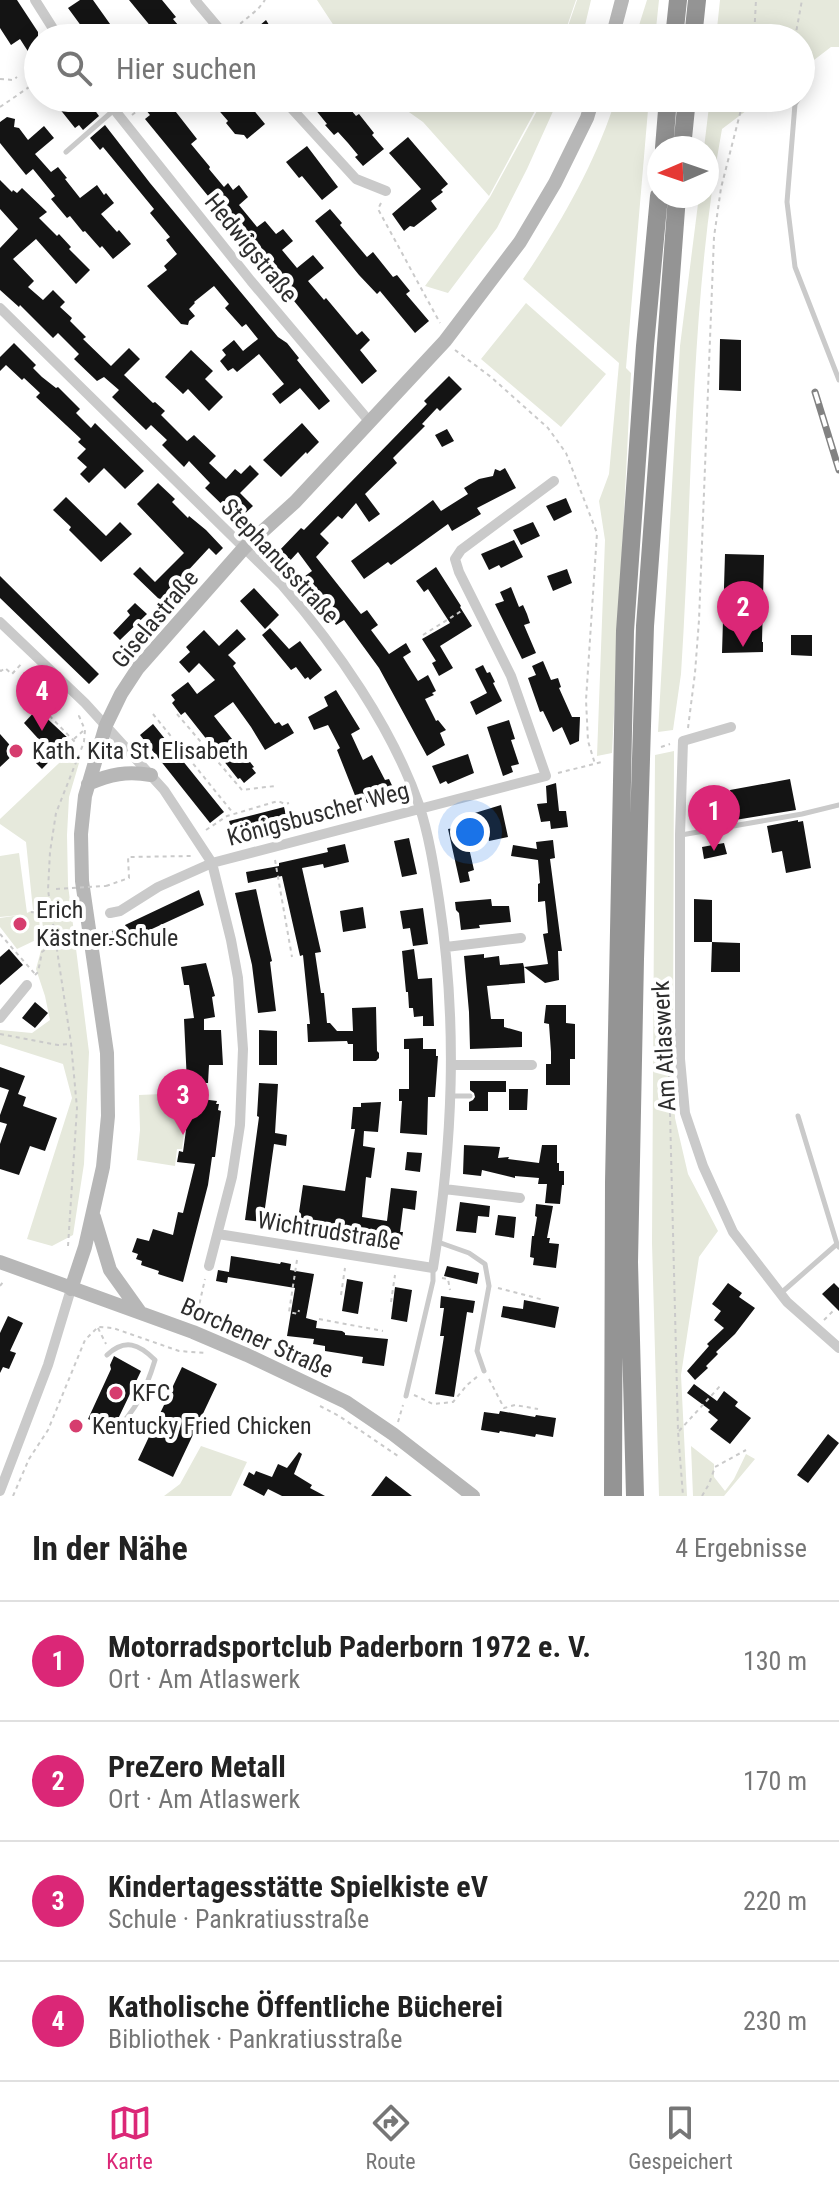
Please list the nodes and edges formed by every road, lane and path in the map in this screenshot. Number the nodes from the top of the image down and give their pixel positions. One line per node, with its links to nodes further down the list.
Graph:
1 (35, 0): 9 (street)
2 (195, 0): 10 (street)
3 (265, 0): 11 (path)
4 (622, 0): 12 (main road)
5 (678, 0): 13 (highway)
6 (697, 0): 14 (highway)
7 (756, 0): 15 (path)
8 (802, 0): 16 (path)
9 (50, 24)
10 (215, 24)
11 (241, 24)
12 (616, 24)
13 (675, 24)
14 (694, 24)
15 (755, 24)
16 (798, 24)
17 (17, 77): 18 (path)
18 (0, 79)
19 (24, 91): 20 (path)
20 (0, 107)
21 (112, 112): 33 (lane)
22 (116, 112): 30 (street, Hedwigstraße)
23 (136, 112): 30 (path)
24 (295, 112): 34 (street)
25 (589, 112): 39 (main road, Giselastraße)
26 (667, 112): 31 (highway)
27 (686, 112): 32 (highway)
28 (740, 112): 61 (path)
29 (794, 112): 42 (lane)
30 (124, 122): 43 (street, Hedwigstraße)
31 (665, 136)
32 (683, 136)
33 (66, 152)
34 (386, 191): 38 (path)
35 (658, 208): 139 (highway)
36 (676, 208): 140 (highway)
37 (0, 308): 47 (street, Stephanusstraße)
38 (440, 323)
39 (445, 341): 41 (path); 43 (main road, Giselastraße)
40 (495, 372): 41 (path)
41 (491, 377): 45 (path)
42 (839, 380)
43 (369, 421): 47 (main road, Giselastraße)
44 (553, 421): 45 (path)
45 (548, 428): 64 (path)
46 (554, 481): 48 (street)
47 (244, 548): 57 (main road, Giselastraße); 71 (street, Stephanusstraße)
48 (475, 604): 50 (path); 66 (street)
49 (0, 622): 51 (street)
50 (423, 635)
51 (29, 650): 52 (path); 54 (street)
52 (0, 670)
53 (53, 693): 60 (path)
54 (85, 703): 57 (street); 59 (path)
55 (153, 714): 72 (path)
56 (177, 714): 68 (path)
57 (106, 725): 65 (street); 67 (main road, Giselastraße)
58 (731, 727): 61 (street)
59 (85, 730): 60 (path); 77 (path)
60 (73, 740): 62 (path)
61 (683, 741): 73 (street, Am Atlaswerk)
62 (61, 759)
63 (602, 762): 64 (path)
64 (595, 764): 66 (path)
65 (151, 775): 67 (main road); 74 (street)
66 (546, 776): 71 (street, Königsbuscher Weg)
67 (88, 784): 97 (main road, Giselastraße)
68 (275, 786)
69 (289, 803): 72 (path)
70 (839, 805): 73 (lane)
71 (420, 808): 75 (street, Königsbuscher Weg); 84 (street, Stephanusstraße)
72 (233, 813): 74 (path)
73 (680, 835): 113 (street, Am Atlaswerk)
74 (195, 838): 76 (street)
75 (273, 847): 76 (street, Königsbuscher Weg); 85 (path)
76 (212, 863): 77 (path, bridge); 80 (street, Königsbuscher Weg); 98 (street)
77 (48, 890): 83 (path)
78 (31, 912): 79 (path)
79 (38, 913)
80 (110, 913)
81 (0, 934): 83 (path)
82 (521, 938): 84 (street)
83 (55, 942): 89 (path)
84 (446, 947): 90 (street, Stephanusstraße)
85 (292, 957)
86 (27, 985): 87 (street)
87 (0, 1018)
88 (0, 1034): 89 (path)
89 (71, 1043): 100 (path)
90 (452, 1065): 91 (street); 92 (street, Stephanusstraße)
91 (532, 1065)
92 (451, 1096): 93 (lane); 95 (street, Stephanusstraße)
93 (470, 1096)
94 (798, 1116): 101 (lane)
95 (444, 1189): 96 (street); 99 (street, Stephanusstraße)
96 (520, 1198)
97 (92, 1213): 111 (main road, Giselastraße); 118 (main road)
98 (218, 1234): 102 (street, Wichtrudstraße); 106 (street)
99 (437, 1241): 107 (street, Stephanusstraße); 110 (lane)
100 (68, 1246)
101 (838, 1246): 113 (lane)
102 (299, 1247): 103 (street, Wichtrudstraße); 117 (path)
103 (347, 1255): 105 (street, Wichtrudstraße); 114 (path)
104 (0, 1262): 111 (main road, Borchener Straße)
105 (397, 1262): 107 (street, Wichtrudstraße); 116 (path)
106 (209, 1266): 122 (path)
107 (433, 1272): 112 (path); 128 (lane, Stephanusstraße)
108 (3, 1282): 109 (path)
109 (0, 1286)
110 (489, 1286): 115 (path); 126 (lane)
111 (71, 1289): 118 (main road, Borchener Straße); 136 (street)
112 (450, 1290)
113 (780, 1294): 123 (street, Am Atlaswerk)
114 (341, 1295)
115 (544, 1300)
116 (391, 1302)
117 (299, 1310)
118 (140, 1312): 122 (main road, Borchener Straße)
119 (319, 1319): 121 (path)
120 (98, 1327): 124 (path); 125 (path); 137 (path)
121 (383, 1331)
122 (193, 1332): 133 (main road, Borchener Straße)
123 (839, 1348)
124 (108, 1353): 132 (lane)
125 (205, 1353)
126 (484, 1371): 128 (path); 130 (path)
127 (721, 1385): 131 (path)
128 (407, 1394): 133 (path)
129 (316, 1403): 135 (path)
130 (538, 1409)
131 (678, 1431)
132 (113, 1434)
133 (393, 1434): 138 (main road, Borchener Straße)
134 (746, 1450): 141 (path)
135 (398, 1456)
136 (0, 1491)
137 (13, 1496)
138 (473, 1496)
139 (613, 1496)
140 (635, 1496)
141 (702, 1496)

